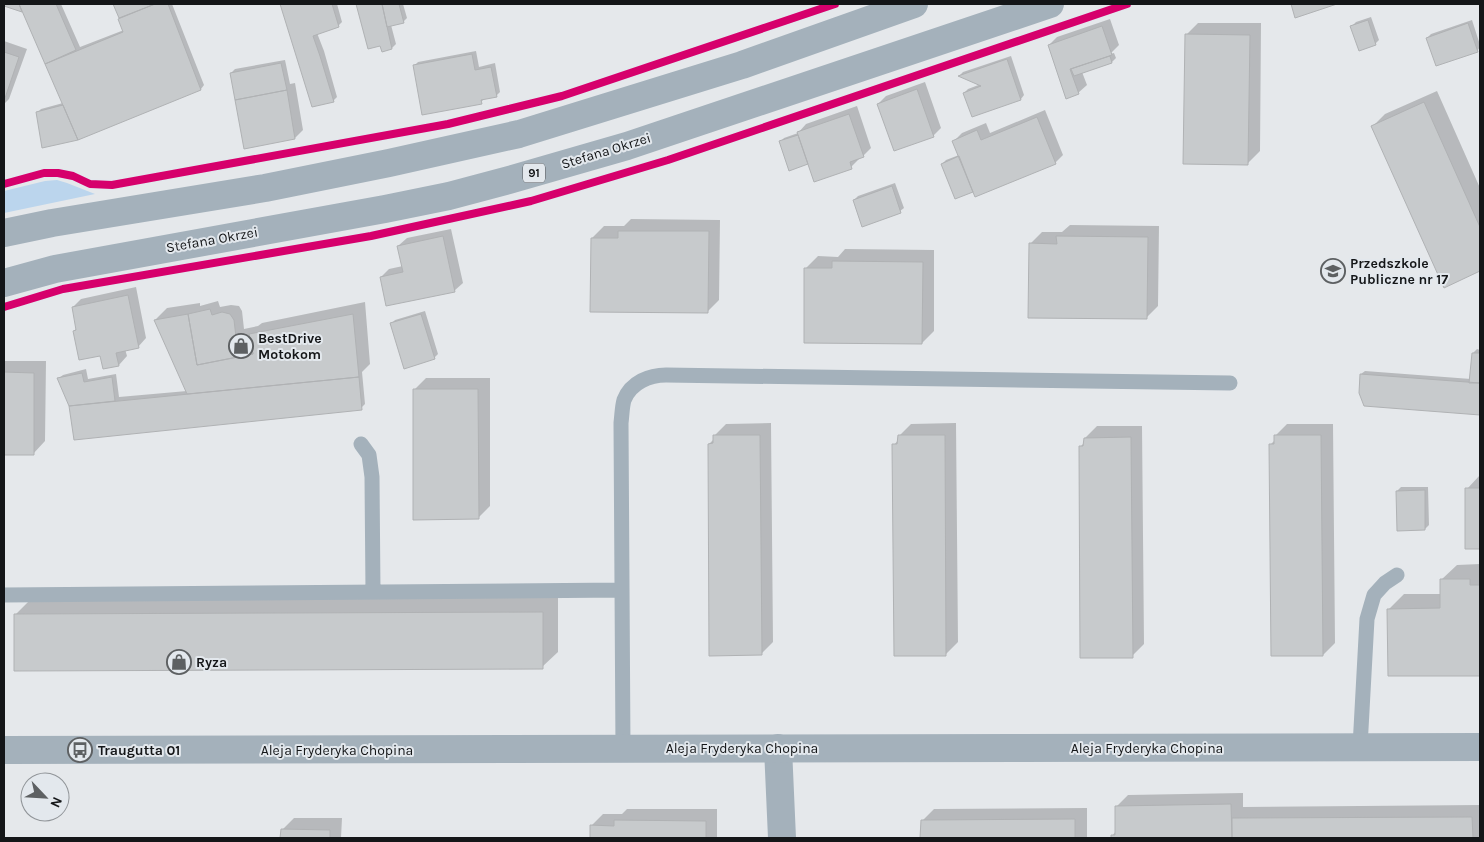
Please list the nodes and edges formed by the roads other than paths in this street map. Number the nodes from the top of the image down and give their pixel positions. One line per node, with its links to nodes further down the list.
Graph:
1 (914, 4): 3 (main road)
2 (1050, 4): 4 (main road, Stefana Okrzei / 91)
3 (4, 234)
4 (4, 283)
5 (1230, 384): 8 (lane)
6 (361, 444): 9 (lane)
7 (1397, 574): 11 (lane)
8 (622, 590): 9 (lane); 14 (lane)
9 (373, 592): 10 (lane)
10 (4, 595)
11 (1360, 747): 12 (main road, Aleja Fryderyka Chopina); 13 (main road, Aleja Fryderyka Chopina)
12 (1480, 747)
13 (778, 748): 14 (main road, Aleja Fryderyka Chopina); 16 (main road)
14 (624, 749): 15 (main road, Aleja Fryderyka Chopina)
15 (4, 750)
16 (782, 838)

